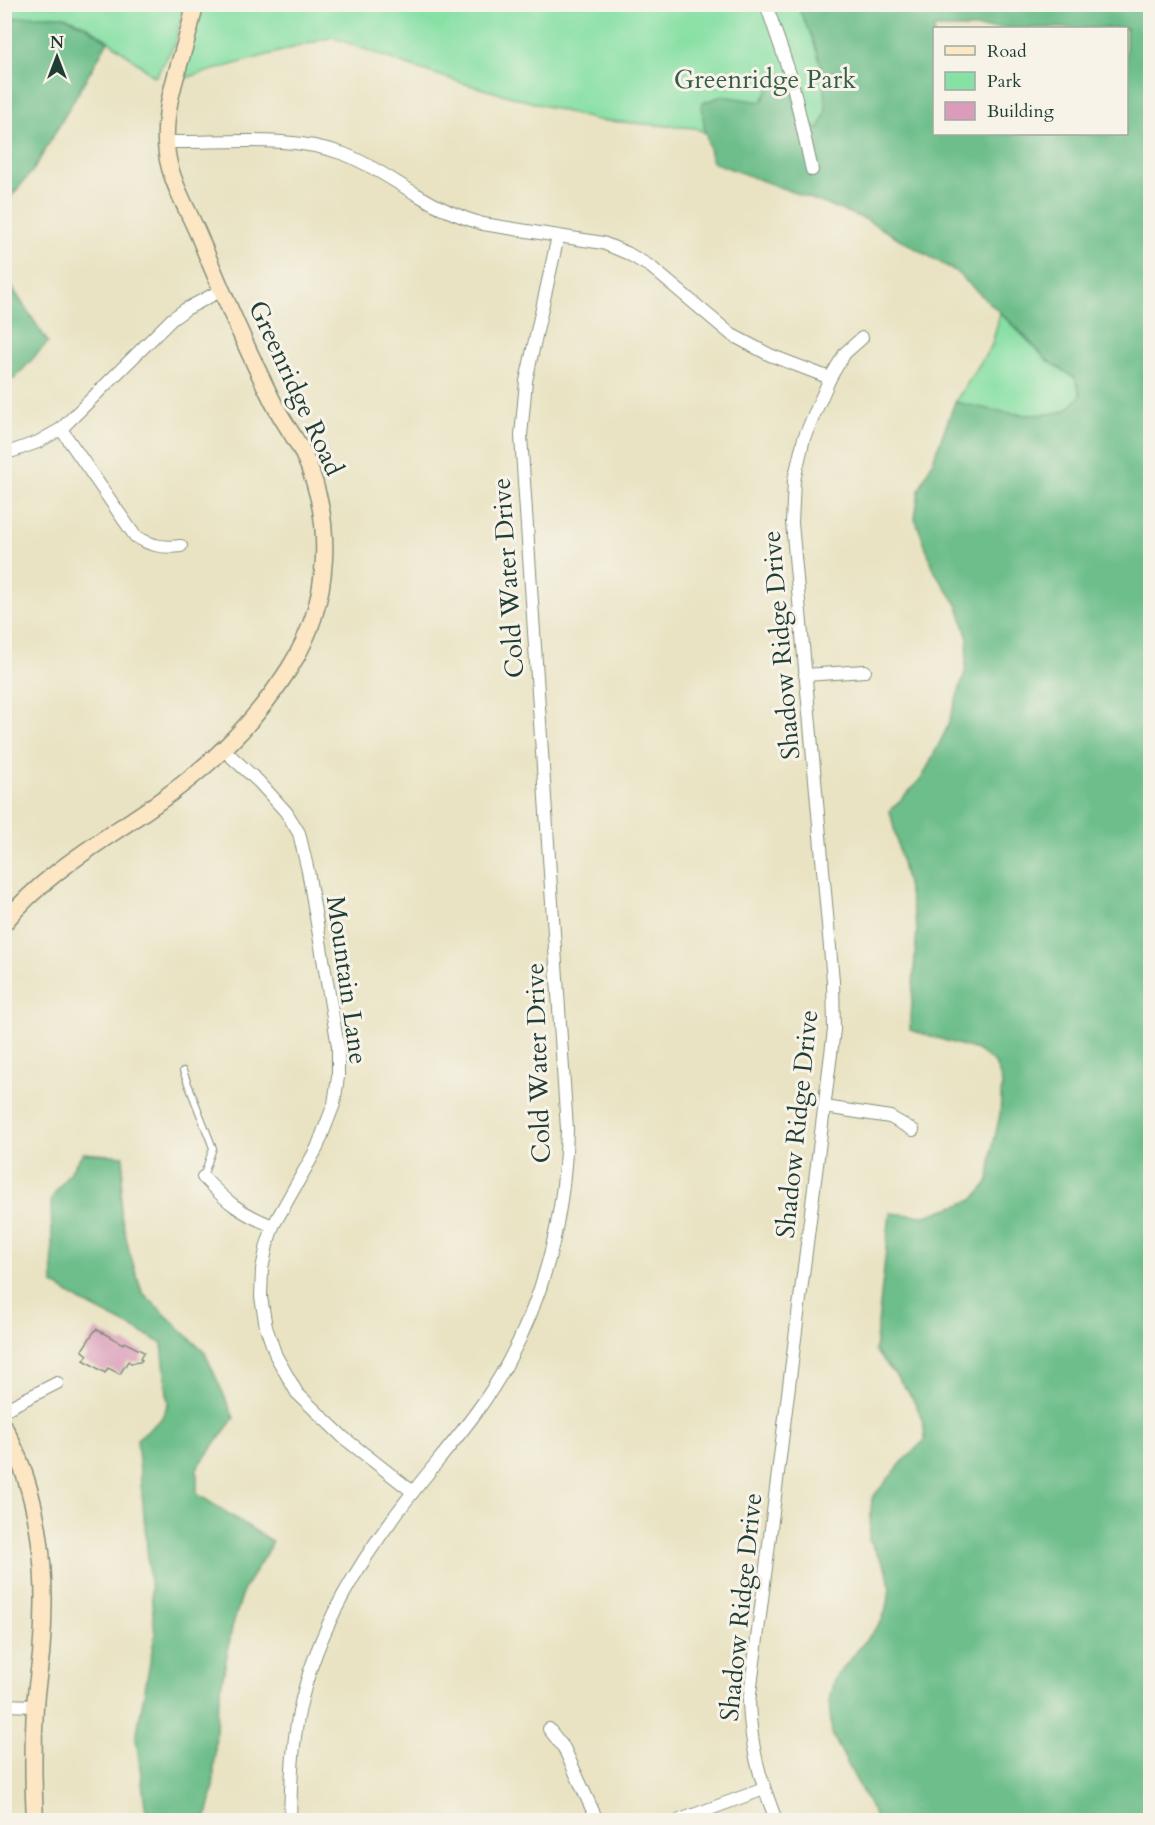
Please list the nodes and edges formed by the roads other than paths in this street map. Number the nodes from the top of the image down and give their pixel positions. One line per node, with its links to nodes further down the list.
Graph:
1 (195, 4): 3 (street, Greenridge Road)
2 (766, 4): 4 (street)
3 (166, 142): 5 (street); 6 (street, Greenridge Road)
4 (812, 170)
5 (558, 236): 8 (street); 24 (street, Cold Water Drive)
6 (222, 290): 9 (street); 14 (street, Greenridge Road)
7 (862, 338): 8 (street, Shadow Ridge Drive)
8 (830, 378): 13 (street, Shadow Ridge Drive)
9 (61, 429): 10 (street); 11 (street)
10 (4, 452)
11 (181, 546)
12 (865, 670): 13 (street)
13 (805, 675): 17 (street, Shadow Ridge Drive)
14 (224, 750): 15 (street, Greenridge Road); 20 (street, Mountain Lane)
15 (4, 923)
16 (183, 1071): 19 (lane)
17 (825, 1107): 18 (street); 28 (street, Shadow Ridge Drive)
18 (913, 1130)
19 (203, 1177): 20 (street)
20 (273, 1226): 24 (street, Mountain Lane)
21 (57, 1383): 22 (street)
22 (4, 1410)
23 (4, 1427): 26 (street)
24 (413, 1492): 30 (street, Cold Water Drive)
25 (4, 1705): 26 (street)
26 (35, 1706): 29 (street)
27 (549, 1729): 31 (street)
28 (764, 1789): 32 (street); 33 (street, Shadow Ridge Drive)
29 (34, 1821)
30 (290, 1821)
31 (597, 1821)
32 (680, 1821)
33 (776, 1821)

